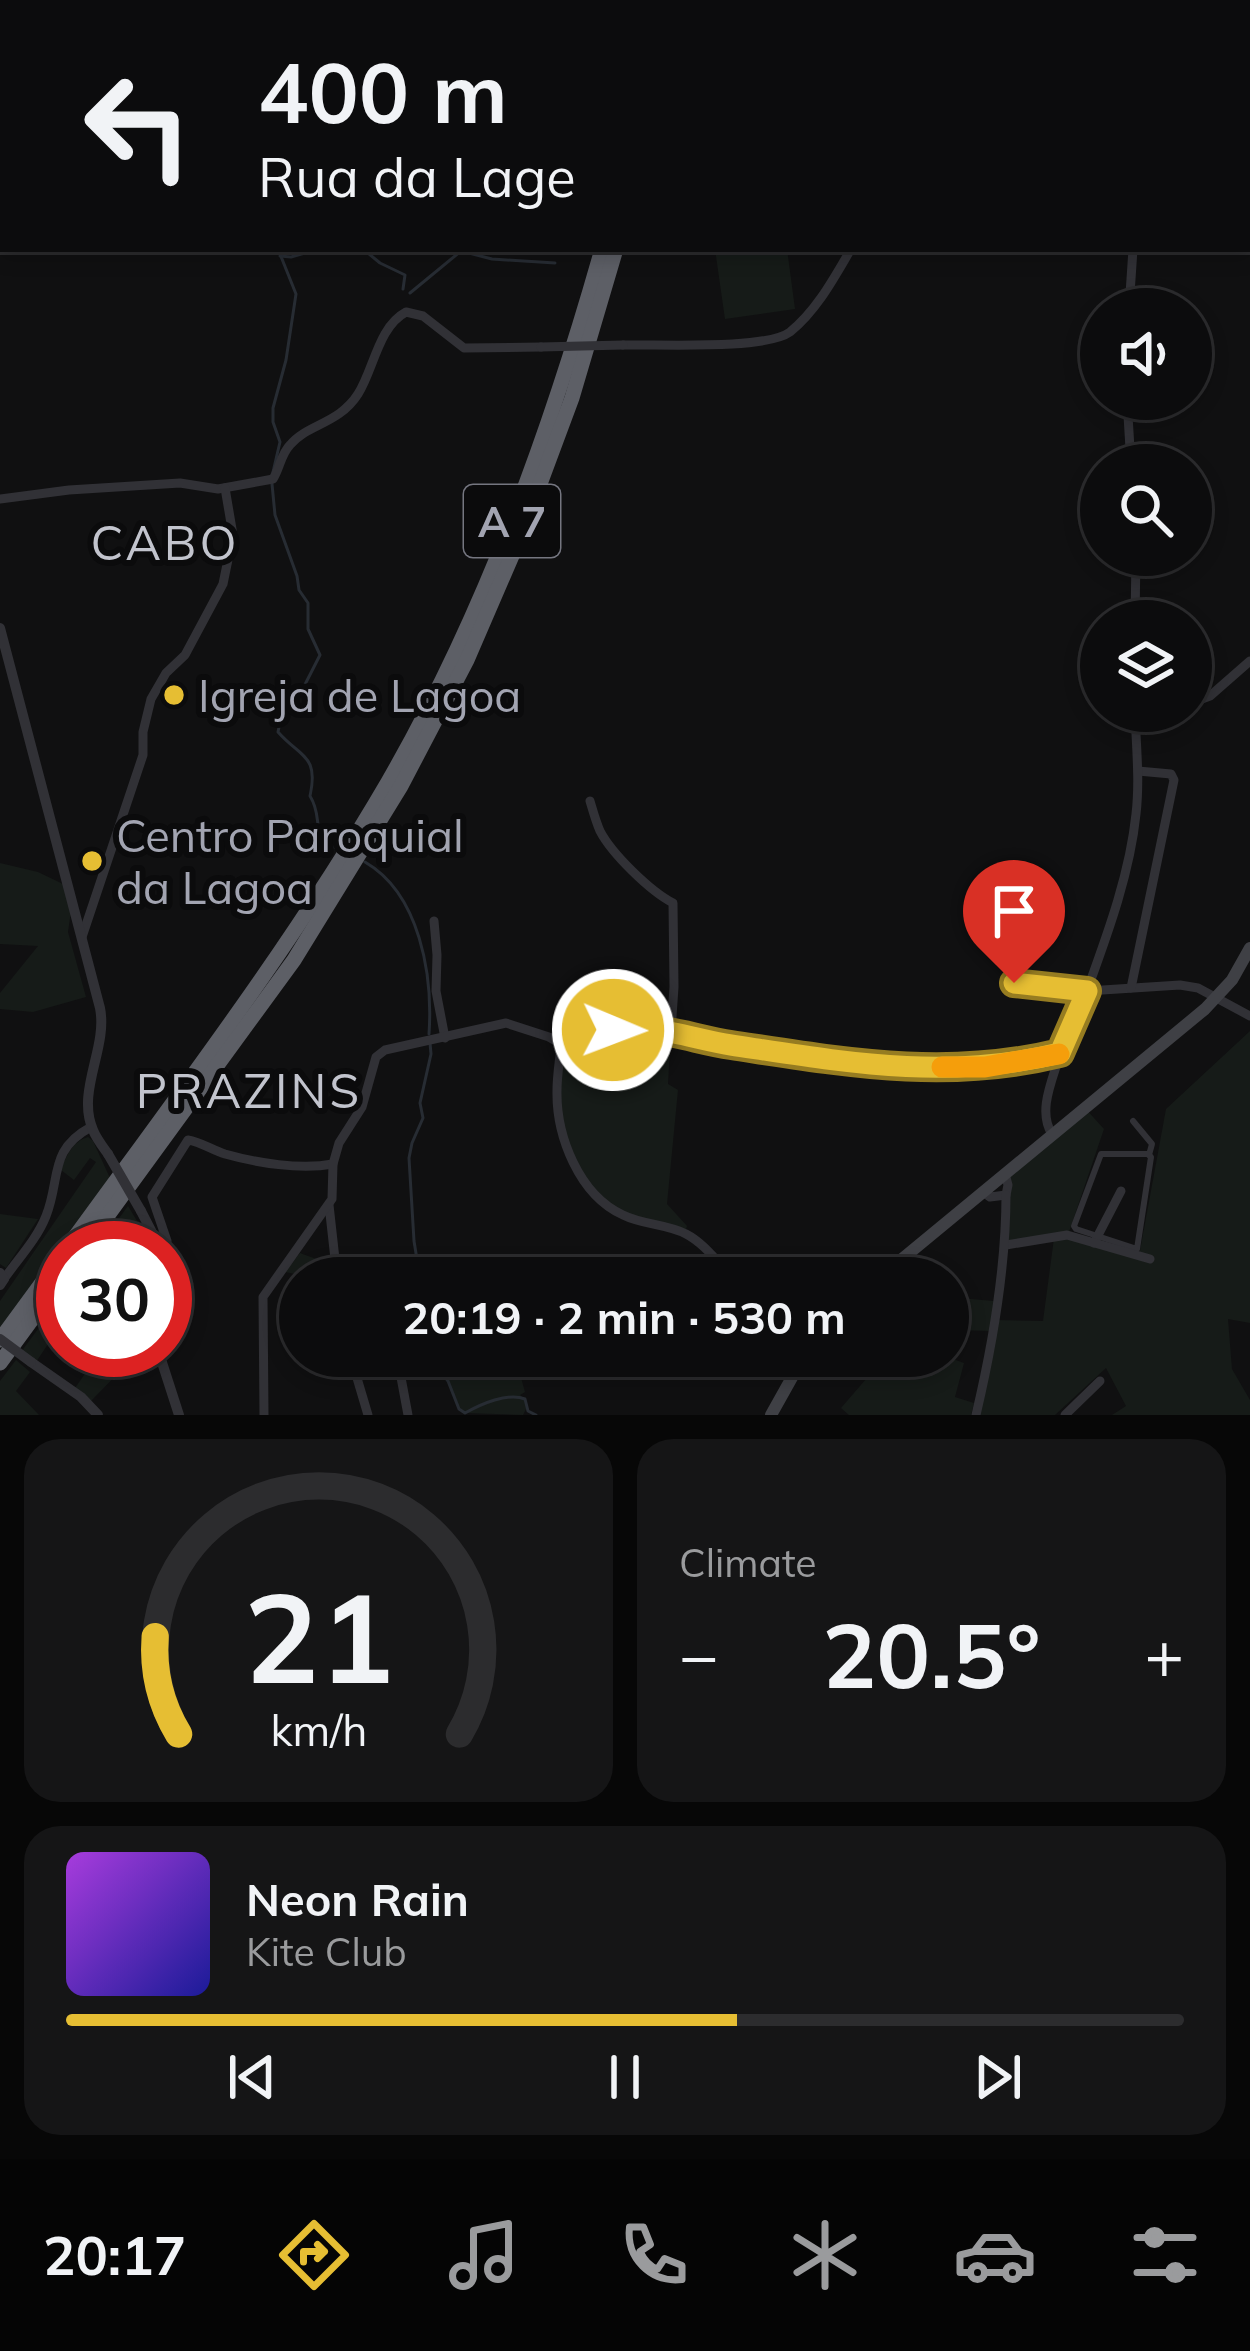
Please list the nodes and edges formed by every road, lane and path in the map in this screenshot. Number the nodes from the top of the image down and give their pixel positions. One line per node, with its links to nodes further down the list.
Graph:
1 (601, 252): 13 (highway, A 7)
2 (615, 252): 13 (highway, A 7)
3 (849, 252): 6 (street, bridge)
4 (1133, 252): 5 (street)
5 (1131, 288)
6 (224, 488): 7 (street); 17 (street)
7 (0, 500)
8 (0, 628): 17 (street)
9 (1250, 661): 10 (street)
10 (1212, 694)
11 (1136, 732): 12 (street)
12 (1138, 771): 20 (street); 21 (street)
13 (395, 783): 19 (highway, A 7)
14 (590, 801): 24 (street)
15 (434, 921): 25 (street)
16 (1024, 924): 21 (street)
17 (82, 938): 29 (street)
18 (1250, 948): 22 (main road)
19 (288, 956): 38 (highway, A 7); 39 (highway, A 7)
20 (1131, 988): 21 (street); 22 (street)
21 (1087, 991): 27 (street)
22 (1218, 998): 23 (street); 30 (main road)
23 (1250, 1016)
24 (670, 1031): 26 (street); 27 (street)
25 (439, 1039): 26 (street); 32 (street)
26 (561, 1044): 45 (street)
27 (1060, 1053): 30 (street)
28 (1133, 1121): 31 (street)
29 (91, 1127): 40 (street, bridge); 48 (street)
30 (1052, 1134): 33 (main road)
31 (1149, 1155): 42 (street); 42 (street)
32 (333, 1164): 37 (street); 41 (street)
33 (1005, 1174): 35 (main road); 36 (street)
34 (1121, 1191): 42 (street)
35 (982, 1192): 36 (street); 46 (main road)
36 (1006, 1195): 43 (street)
37 (329, 1204): 44 (street); 60 (street)
38 (88, 1221)
39 (103, 1221)
40 (146, 1221)
41 (160, 1221)
42 (1095, 1240): 43 (street); 47 (street)
43 (1006, 1245): 64 (street)
44 (335, 1257)
45 (711, 1257)
46 (904, 1257)
47 (1150, 1259)
48 (2, 1279)
49 (36, 1291): 51 (highway, A 7)
50 (36, 1314): 52 (highway)
51 (0, 1340): 58 (street, bridge)
52 (0, 1364)
53 (167, 1377): 59 (street)
54 (356, 1377): 61 (street)
55 (401, 1377): 62 (street)
56 (792, 1377): 63 (main road)
57 (1100, 1381): 65 (street)
58 (98, 1415)
59 (179, 1415)
60 (264, 1415)
61 (368, 1415)
62 (408, 1415)
63 (771, 1415)
64 (976, 1415)
65 (1065, 1415)

